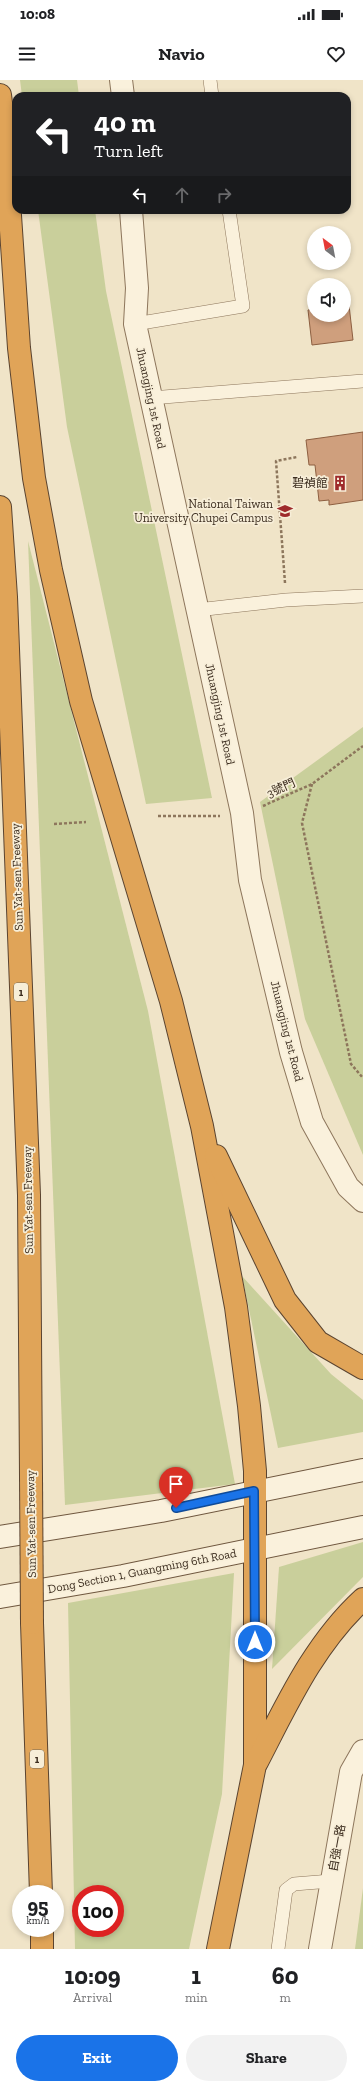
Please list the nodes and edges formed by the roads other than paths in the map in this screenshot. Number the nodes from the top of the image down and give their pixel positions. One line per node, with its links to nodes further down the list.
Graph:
1 (121, 80): 3 (street)
2 (210, 80): 4 (lane)
3 (122, 92)
4 (212, 92)
5 (0, 95): 14 (highway)
6 (131, 214): 8 (street, Jhuangjing 1st Road)
7 (230, 214): 8 (lane)
8 (135, 324): 10 (street, Jhuangjing 1st Road)
9 (363, 381): 10 (lane)
10 (151, 398): 13 (street, Jhuangjing 1st Road)
11 (0, 507): 27 (highway, Sun Yat-sen Freeway / 1, bridge)
12 (363, 596): 13 (lane)
13 (197, 610): 15 (street, Jhuangjing 1st Road)
14 (202, 1126): 16 (highway); 18 (highway)
15 (363, 1201)
16 (363, 1368)
17 (363, 1470): 18 (street)
18 (254, 1491): 20 (street); 21 (highway)
19 (363, 1527): 21 (street, Dong Section 1, Guangming 6th Road)
20 (6, 1536)
21 (254, 1549): 22 (street, Dong Section 1, Guangming 6th Road); 25 (highway)
22 (8, 1596)
23 (363, 1599): 25 (highway)
24 (363, 1751): 26 (street, 自強一路)
25 (255, 1765): 30 (highway)
26 (331, 1882): 31 (lane); 32 (street, 自強一路)
27 (41, 1885)
28 (42, 1937): 29 (highway)
29 (42, 1949)
30 (218, 1949)
31 (278, 1949)
32 (320, 1949)

